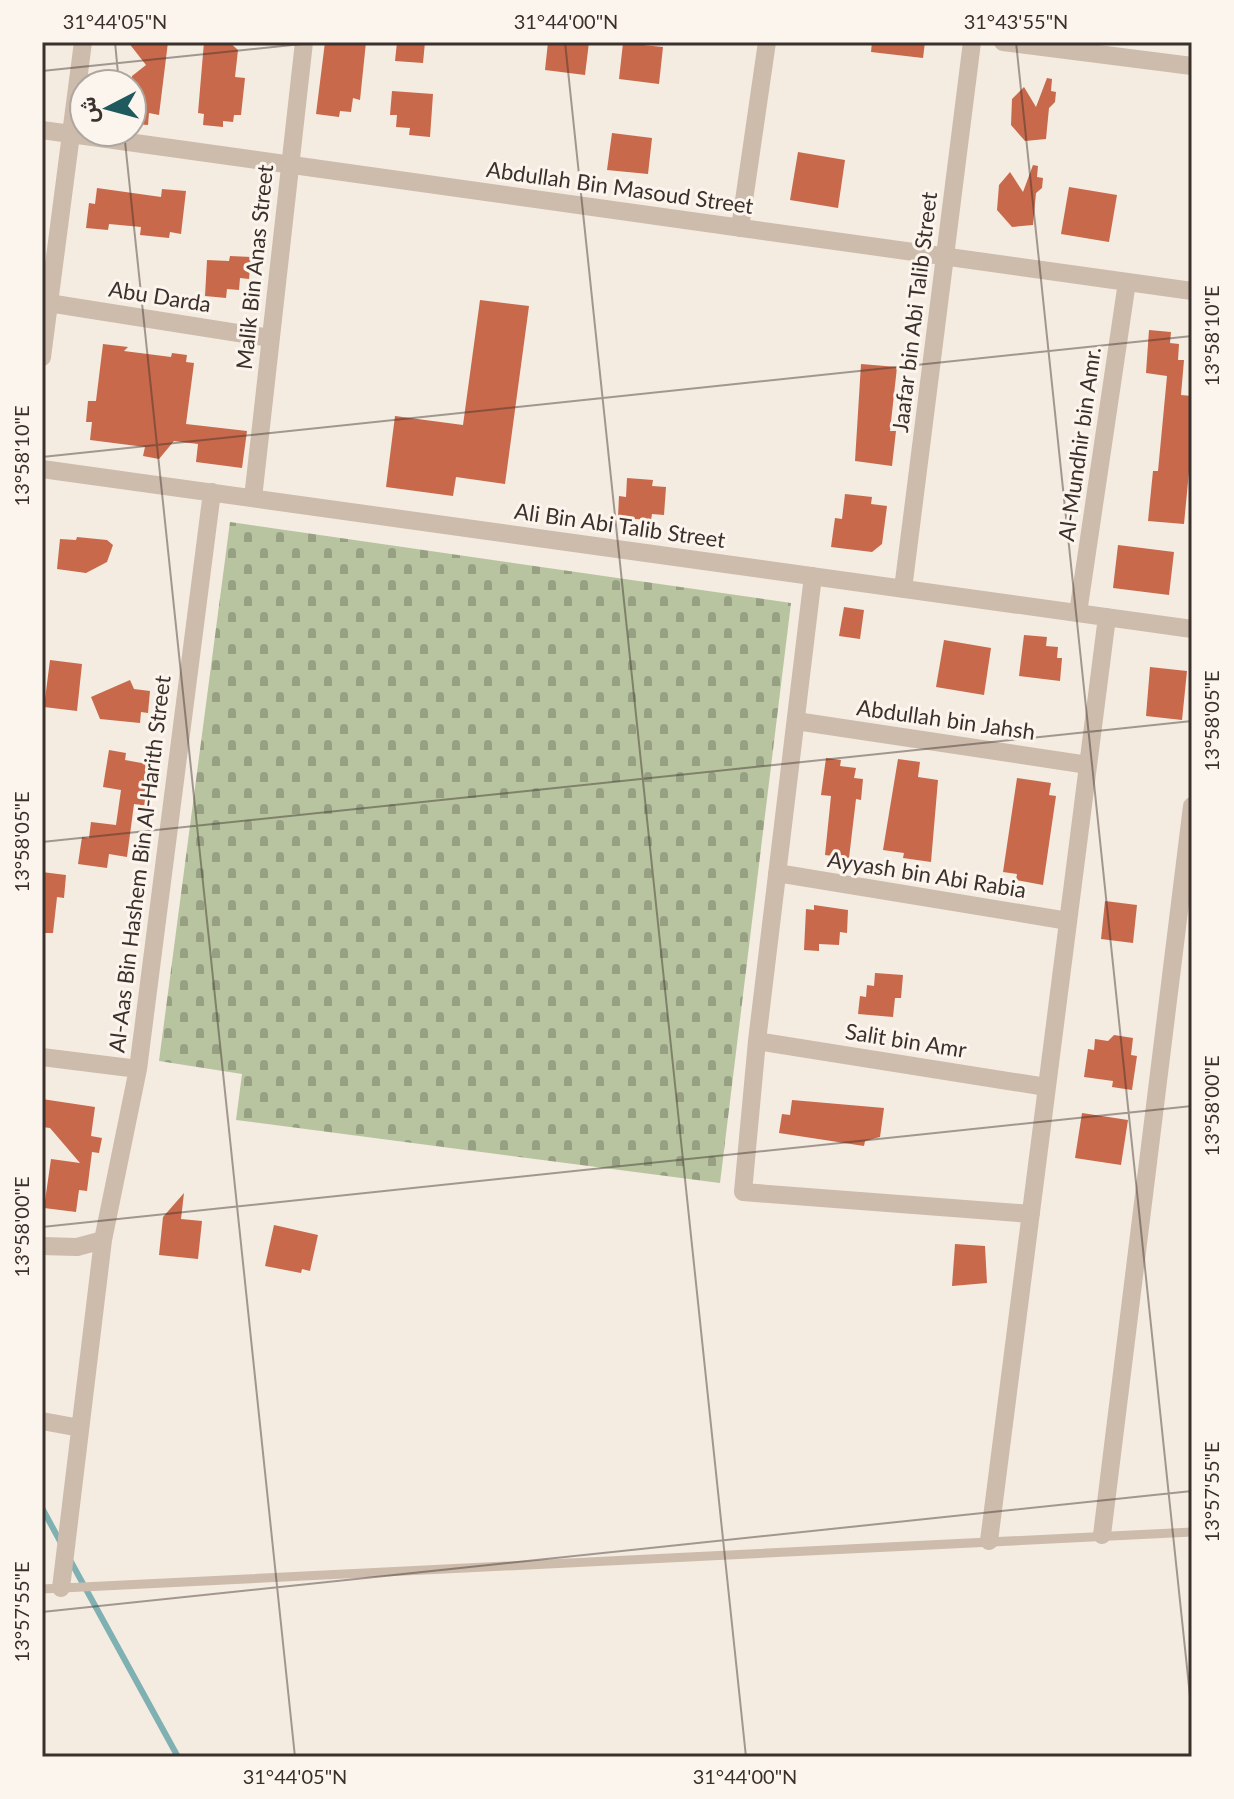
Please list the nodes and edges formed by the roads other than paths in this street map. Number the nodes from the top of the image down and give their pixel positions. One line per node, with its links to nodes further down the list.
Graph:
1 (83, 42): 7 (street)
2 (304, 42): 12 (street, Malik Bin Anas Street)
3 (767, 42): 13 (street)
4 (972, 42): 14 (street, Jaafar bin Abi Talib Street)
5 (1003, 42): 6 (street)
6 (1192, 66)
7 (80, 68)
8 (42, 130): 9 (street, Abdullah Bin Masoud Street)
9 (68, 134)
10 (148, 145): 12 (street, Abdullah Bin Masoud Street)
11 (69, 148): 17 (street)
12 (290, 164): 13 (street, Abdullah Bin Masoud Street); 18 (street, Malik Bin Anas Street)
13 (740, 228): 14 (street, Abdullah Bin Masoud Street)
14 (945, 257): 15 (street, Abdullah Bin Masoud Street); 24 (street, Jaafar bin Abi Talib Street)
15 (1127, 282): 16 (street, Abdullah Bin Masoud Street); 25 (street, Al-Mundhir bin Amr.)
16 (1192, 291)
17 (46, 303): 18 (street, Abu Darda); 19 (street)
18 (270, 338): 22 (street, Malik Bin Anas Street)
19 (42, 357)
20 (42, 469): 21 (street, Ali Bin Abi Talib Street)
21 (212, 492): 22 (street, Ali Bin Abi Talib Street); 35 (street, Al-Aas Bin Hashem Bin Al-Harith Street)
22 (253, 498): 23 (street, Ali Bin Abi Talib Street)
23 (813, 576): 24 (street, Ali Bin Abi Talib Street); 28 (street)
24 (903, 589): 25 (street, Ali Bin Abi Talib Street)
25 (1078, 613): 26 (street, Ali Bin Abi Talib Street)
26 (1107, 617): 27 (street, Ali Bin Abi Talib Street); 29 (street)
27 (1192, 629)
28 (796, 721): 29 (street, Abdullah bin Jahsh); 31 (street)
29 (1088, 765): 32 (street)
30 (1192, 809): 43 (street)
31 (777, 873): 32 (street, Ayyash bin Abi Rabia); 33 (street)
32 (1068, 921): 36 (street)
33 (757, 1041): 36 (street, Salit bin Amr); 37 (street)
34 (42, 1057): 35 (street)
35 (138, 1069): 38 (street, Al-Aas Bin Hashem Bin Al-Harith Street)
36 (1046, 1087): 37 (street)
37 (1031, 1214): 44 (street)
38 (103, 1240): 39 (street); 41 (street, Al-Aas Bin Hashem Bin Al-Harith Street)
39 (42, 1246)
40 (42, 1421): 41 (street)
41 (80, 1428): 45 (street, Al-Aas Bin Hashem Bin Al-Harith Street)
42 (1192, 1532): 43 (lane)
43 (1102, 1535): 44 (lane)
44 (989, 1541): 45 (lane)
45 (51, 1588)

